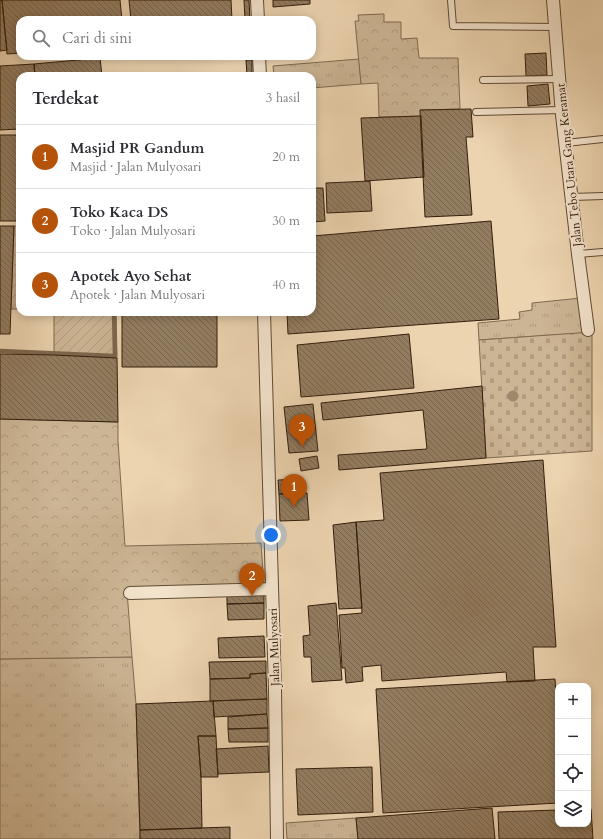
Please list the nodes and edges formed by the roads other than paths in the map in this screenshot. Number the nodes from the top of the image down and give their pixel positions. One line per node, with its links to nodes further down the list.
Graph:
1 (257, 0): 4 (street)
2 (451, 0): 5 (lane)
3 (553, 0): 5 (street, Jalan Tebo Utara Gang Keramat)
4 (258, 16)
5 (556, 27): 8 (street, Jalan Tebo Utara Gang Keramat)
6 (259, 60): 7 (street)
7 (260, 72)
8 (559, 79): 9 (lane); 10 (street, Jalan Tebo Utara Gang Keramat)
9 (483, 80)
10 (562, 110): 11 (lane); 13 (street, Jalan Tebo Utara Gang Keramat)
11 (476, 112)
12 (603, 139): 13 (lane)
13 (566, 143): 15 (street, Jalan Tebo Utara Gang Keramat)
14 (603, 196): 15 (lane)
15 (572, 197): 17 (street, Jalan Tebo Utara Gang Keramat)
16 (603, 252): 17 (lane)
17 (578, 254): 19 (street, Jalan Tebo Utara Gang Keramat)
18 (264, 316): 20 (street, Jalan Mulyosari)
19 (588, 330)
20 (272, 589): 21 (street); 22 (street, Jalan Mulyosari)
21 (130, 593)
22 (277, 839)

